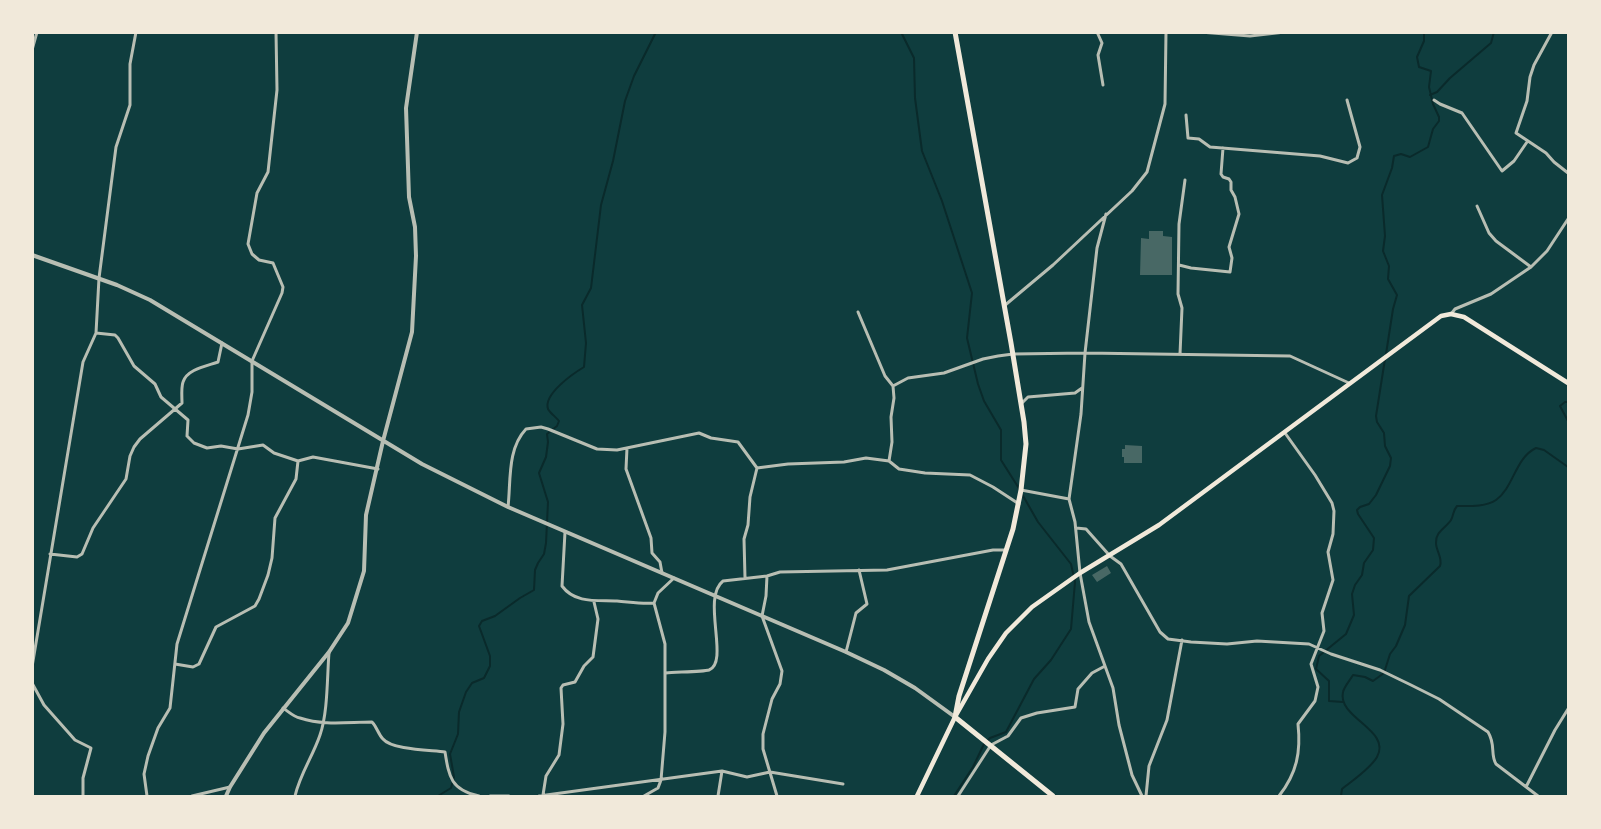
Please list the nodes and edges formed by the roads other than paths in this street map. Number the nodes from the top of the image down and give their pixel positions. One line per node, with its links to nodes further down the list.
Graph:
1 (37, 32): 12 (street)
2 (136, 32): 27 (street)
3 (276, 32): 36 (street)
4 (417, 32): 44 (street)
5 (955, 32): 28 (main road)
6 (1097, 32): 13 (street)
7 (1166, 32): 22 (street)
8 (1200, 32): 11 (street)
9 (1285, 32): 11 (street)
10 (1552, 32): 17 (street)
11 (1219, 33)
12 (32, 50)
13 (1103, 85)
14 (1347, 100): 18 (street)
15 (1434, 100): 17 (street)
16 (1186, 115): 18 (street)
17 (1527, 142): 19 (street)
18 (1223, 148): 25 (street)
19 (1568, 173)
20 (1184, 180): 25 (street)
21 (1477, 206): 26 (street)
22 (1106, 214): 28 (street); 34 (street)
23 (1568, 219): 26 (street)
24 (32, 256): 27 (street)
25 (1179, 264): 35 (street)
26 (1531, 267): 30 (street)
27 (99, 278): 31 (street); 32 (street)
28 (1004, 306): 33 (main road)
29 (858, 312): 39 (street)
30 (1451, 314): 37 (main road); 38 (main road)
31 (96, 333): 42 (street); 58 (street)
32 (222, 342): 36 (street); 42 (street)
33 (1013, 354): 34 (street); 39 (street); 41 (main road)
34 (1085, 354): 35 (street); 40 (street)
35 (1180, 354): 37 (street)
36 (252, 360): 44 (street); 46 (street)
37 (1349, 382): 43 (main road)
38 (1568, 383)
39 (893, 386): 48 (street)
40 (1083, 388): 41 (street); 52 (street)
41 (1020, 405): 51 (main road)
42 (176, 409): 46 (street); 58 (street)
43 (1285, 432): 59 (main road); 71 (street)
44 (383, 441): 50 (street); 54 (street)
45 (627, 448): 49 (street); 54 (street); 61 (street)
46 (238, 449): 47 (street); 74 (street)
47 (298, 461): 50 (street); 74 (street)
48 (889, 461): 49 (street); 53 (street)
49 (757, 468): 65 (street)
50 (378, 469): 72 (street)
51 (1022, 490): 52 (street); 53 (main road)
52 (1069, 499): 55 (street)
53 (1020, 501): 57 (main road)
54 (508, 507): 56 (street)
55 (1076, 528): 59 (street); 62 (street)
56 (565, 532): 61 (street); 67 (street)
57 (1006, 550): 60 (street); 81 (main road)
58 (50, 554): 76 (street)
59 (1110, 556): 62 (main road); 70 (street)
60 (859, 570): 63 (street); 73 (street)
61 (662, 573): 64 (street)
62 (1079, 574): 75 (street); 81 (main road)
63 (767, 576): 65 (street); 69 (street)
64 (674, 578): 66 (street); 68 (street)
65 (745, 578): 66 (street)
66 (716, 596): 69 (street); 77 (street)
67 (594, 602): 68 (street); 99 (street)
68 (654, 603): 77 (street)
69 (762, 616): 73 (street); 85 (street)
70 (1182, 640): 71 (street); 106 (street)
71 (1319, 649): 89 (street); 107 (street)
72 (329, 652): 79 (street); 82 (street)
73 (846, 652): 81 (street)
74 (175, 664): 92 (street)
75 (1105, 666): 83 (street); 106 (street)
76 (32, 667)
77 (666, 673): 86 (street)
78 (32, 683): 91 (street)
79 (283, 708): 82 (street); 88 (street)
80 (1568, 709): 89 (street)
81 (956, 717): 83 (main road); 103 (main road)
82 (324, 723): 90 (street); 95 (street)
83 (990, 745): 104 (street); 105 (main road)
84 (722, 771): 85 (street); 86 (street); 101 (street)
85 (770, 772): 87 (street); 102 (street)
86 (660, 780): 99 (street); 100 (street)
87 (843, 784)
88 (230, 787): 93 (street); 94 (street)
89 (1526, 787): 108 (street)
90 (464, 795): 96 (street)
91 (83, 796)
92 (147, 796)
93 (192, 796)
94 (226, 796)
95 (295, 796)
96 (479, 796)
97 (490, 796): 98 (street)
98 (509, 796)
99 (541, 796)
100 (644, 796)
101 (718, 796)
102 (777, 796)
103 (917, 796)
104 (958, 796)
105 (1053, 796)
106 (1144, 796)
107 (1279, 796)
108 (1538, 796)

